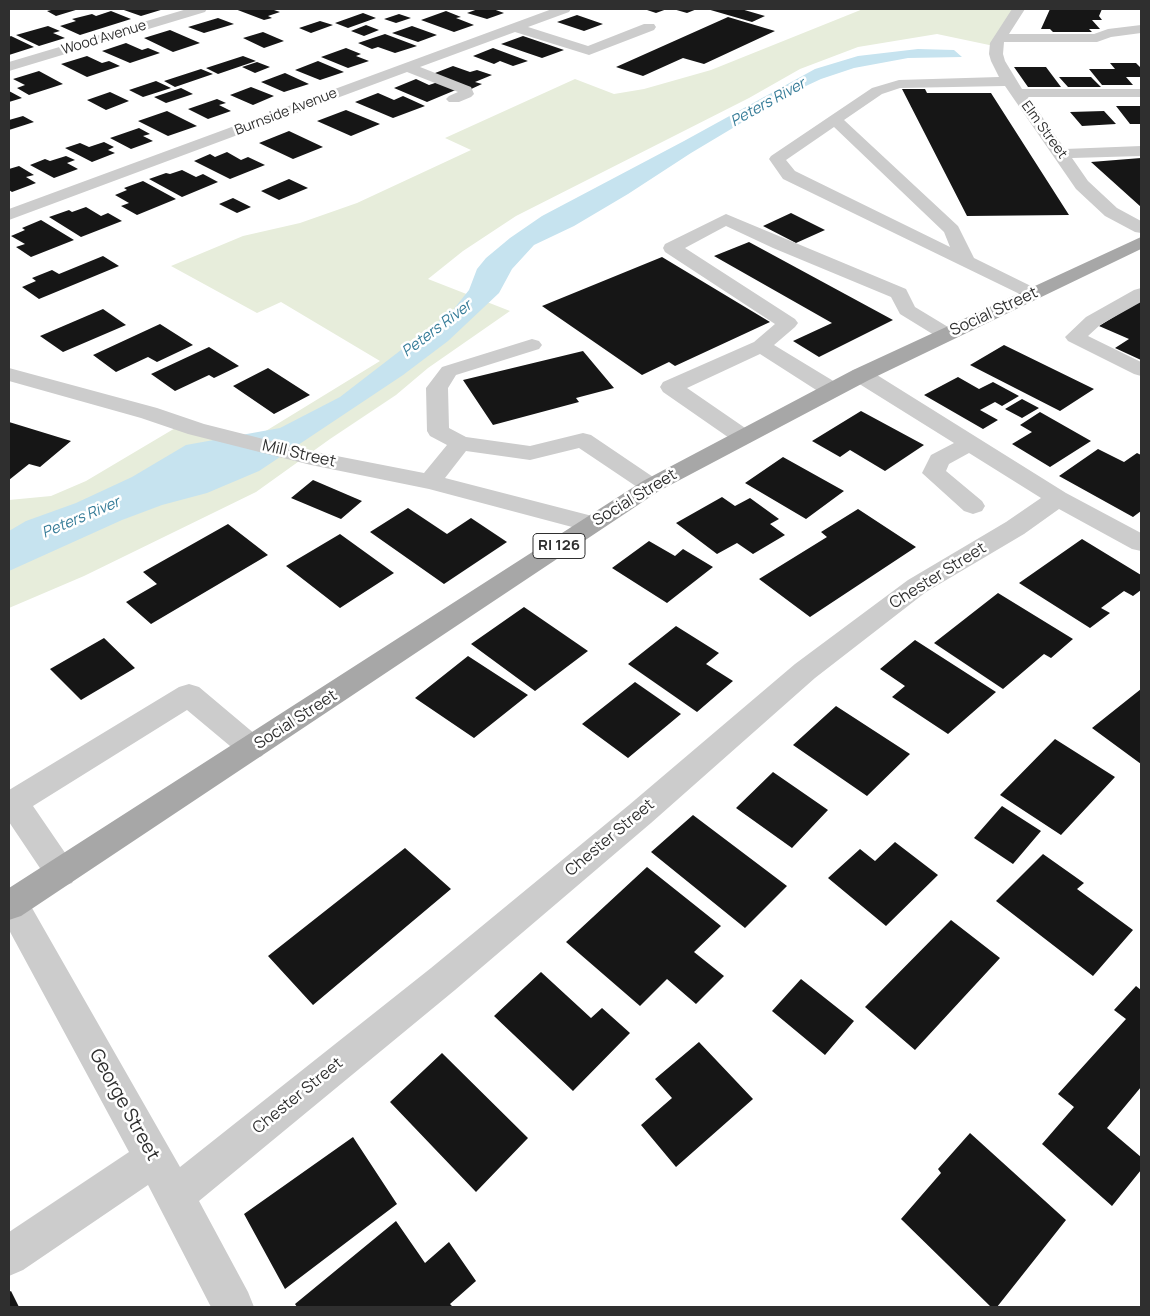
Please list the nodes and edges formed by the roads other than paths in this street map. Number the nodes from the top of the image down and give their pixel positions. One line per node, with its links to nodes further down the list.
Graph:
1 (200, 9): 8 (street, Wood Avenue)
2 (564, 9): 4 (street, Burnside Avenue)
3 (1018, 9): 7 (street)
4 (514, 26): 5 (street); 9 (street, Burnside Avenue)
5 (649, 27)
6 (1141, 29): 7 (street)
7 (1000, 38): 10 (street, Elm Street)
8 (9, 66)
9 (406, 67): 12 (street); 16 (street, Burnside Avenue)
10 (1013, 87): 11 (street); 13 (street); 15 (street, Elm Street)
11 (1141, 93)
12 (454, 99)
13 (836, 121): 19 (street); 19 (street)
14 (1141, 151): 15 (street)
15 (1061, 154): 17 (street, Elm Street)
16 (9, 215)
17 (1141, 228)
18 (1141, 242): 20 (main road, Social Street / RI 126)
19 (966, 262): 20 (street)
20 (1032, 294): 22 (main road, Social Street / RI 126)
21 (1141, 294): 25 (street)
22 (946, 334): 24 (street); 26 (main road, Social Street / RI 126)
23 (532, 345): 30 (street)
24 (761, 346): 28 (street); 29 (street)
25 (1141, 370)
26 (860, 375): 28 (main road, Social Street / RI 126); 31 (street)
27 (12, 377): 32 (street, Mill Street)
28 (832, 390): 29 (main road, Social Street / RI 126)
29 (743, 438): 33 (main road, Social Street / RI 126)
30 (460, 443): 32 (street); 33 (street)
31 (970, 443): 34 (street); 35 (street)
32 (430, 482): 36 (street, Mill Street)
33 (652, 486): 36 (main road, Social Street / RI 126)
34 (1058, 498): 37 (street); 42 (street, Chester Street)
35 (973, 506)
36 (591, 524): 38 (main road, Social Street / RI 126)
37 (1141, 543)
38 (252, 748): 39 (main road, Social Street / RI 126); 39 (street)
39 (61, 873): 40 (main road, Social Street / RI 126)
40 (10, 905): 41 (street, George Street)
41 (154, 1158): 42 (street, George Street); 43 (street)
42 (175, 1196): 44 (street, George Street)
43 (9, 1256)
44 (233, 1307)

